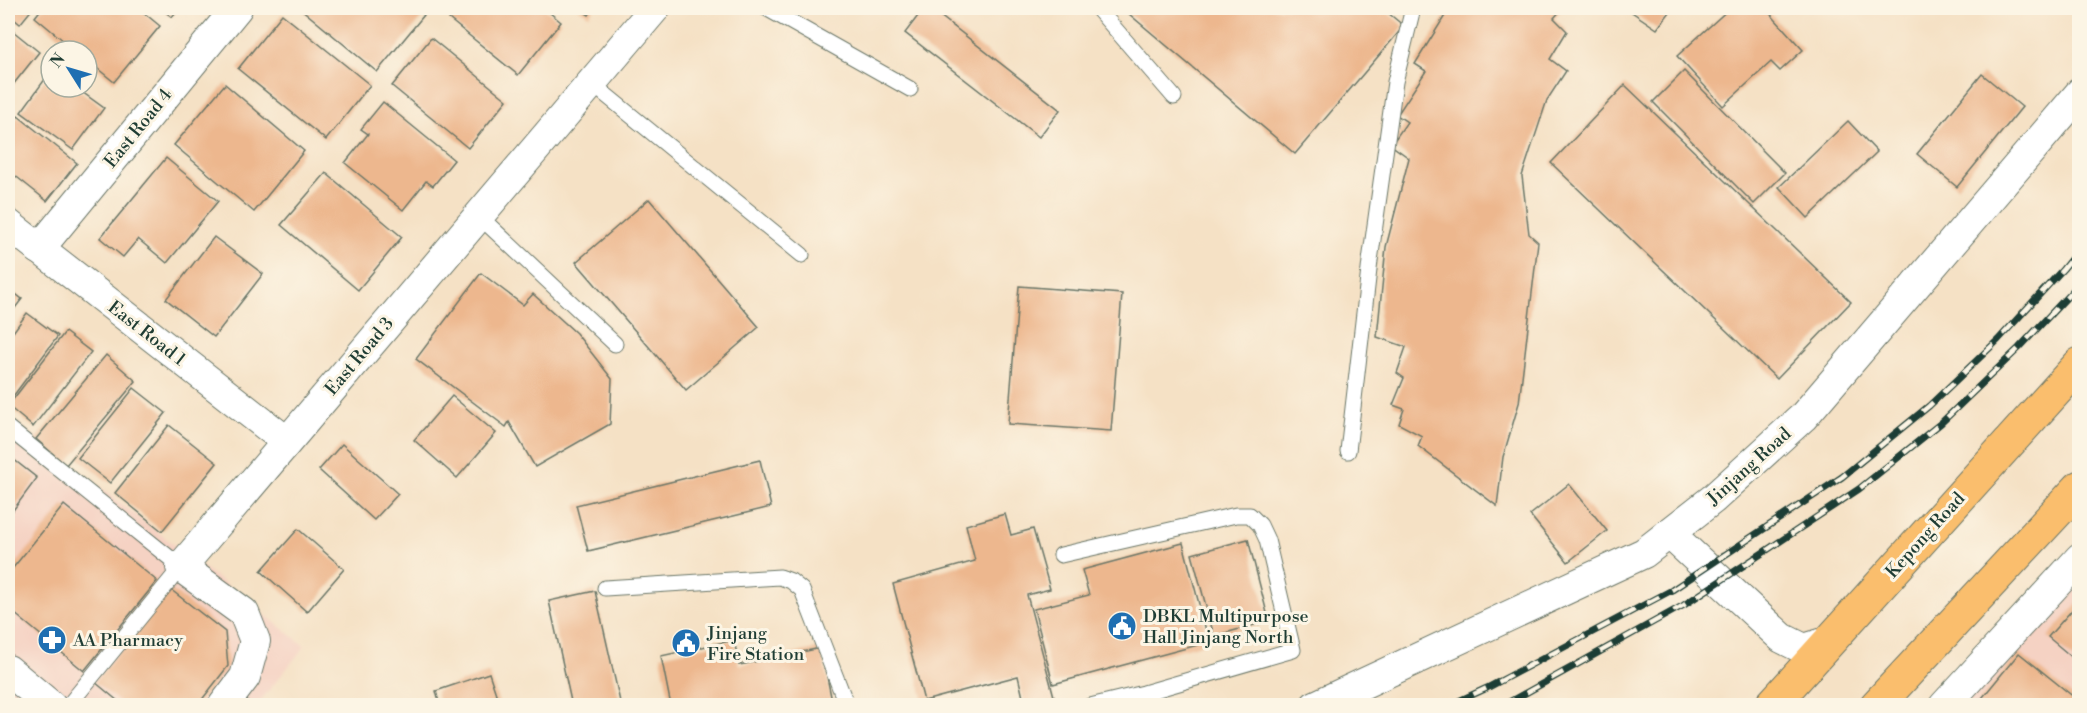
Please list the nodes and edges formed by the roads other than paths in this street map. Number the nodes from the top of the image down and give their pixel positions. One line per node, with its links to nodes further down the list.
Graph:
1 (237, 8): 12 (street, East Road 4)
2 (655, 8): 6 (street, East Road 3)
3 (766, 8): 7 (lane)
4 (1097, 8): 9 (lane)
5 (1413, 8): 18 (lane)
6 (590, 82): 10 (street, East Road 3); 13 (lane)
7 (910, 88)
8 (2079, 93): 20 (street, Jinjang Road)
9 (1174, 97)
10 (477, 215): 14 (lane); 17 (street, East Road 3)
11 (8, 224): 12 (street, East Road 1)
12 (39, 249): 17 (street, East Road 1)
13 (802, 255)
14 (615, 344)
15 (2079, 364): 25 (main road, Kepong Road)
16 (8, 428): 23 (lane)
17 (286, 441): 23 (street, East Road 3)
18 (1348, 451)
19 (2079, 487): 35 (main road)
20 (1670, 533): 25 (street); 33 (street, Jinjang Road)
21 (1060, 555): 27 (lane)
22 (2079, 558): 36 (street)
23 (181, 567): 29 (lane); 30 (street)
24 (605, 588): 31 (lane)
25 (1830, 641): 34 (main road, Kepong Road)
26 (8, 670): 28 (street)
27 (1145, 699): 32 (lane)
28 (51, 705)
29 (68, 705)
30 (223, 705)
31 (847, 705)
32 (1090, 705)
33 (1315, 705)
34 (1771, 705)
35 (1876, 705)
36 (1944, 705)

